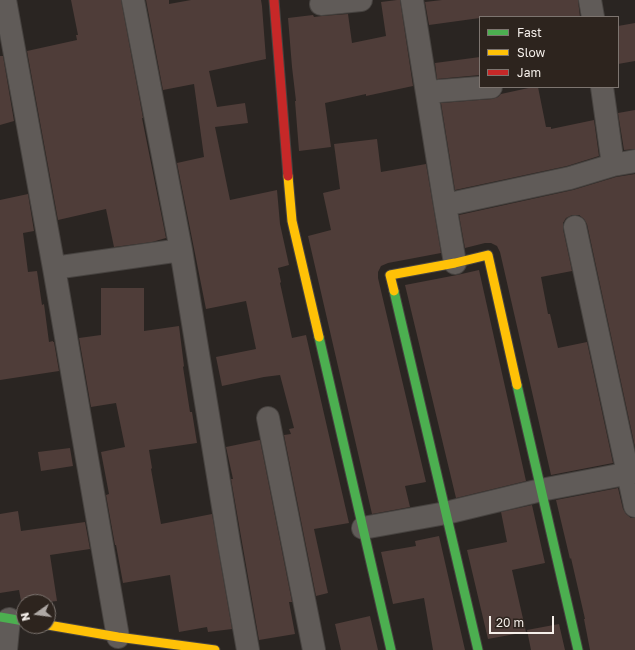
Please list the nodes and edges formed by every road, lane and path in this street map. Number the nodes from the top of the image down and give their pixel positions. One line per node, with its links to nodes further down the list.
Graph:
1 (133, 0): 16 (street)
2 (274, 0): 24 (street)
3 (361, 0): 6 (street)
4 (412, 0): 11 (street)
5 (590, 0): 8 (street)
6 (321, 4)
7 (4, 10): 18 (street)
8 (593, 16)
9 (479, 88): 11 (street)
10 (602, 88): 13 (street)
11 (426, 92): 14 (street)
12 (635, 161): 13 (street)
13 (613, 165): 14 (street)
14 (445, 206): 17 (street)
15 (575, 227): 20 (street)
16 (181, 250): 18 (street); 30 (street)
17 (455, 263): 21 (street); 23 (street)
18 (54, 268): 27 (street)
19 (268, 418): 31 (street)
20 (631, 472): 21 (street); 22 (street)
21 (540, 490): 23 (street); 34 (street)
22 (635, 506)
23 (446, 513): 24 (street); 33 (street)
24 (363, 528): 32 (street)
25 (11, 619): 28 (street)
26 (56, 626): 27 (street)
27 (118, 637): 29 (street)
28 (6, 650)
29 (215, 650)
30 (248, 650)
31 (314, 650)
32 (391, 650)
33 (478, 650)
34 (578, 650)

